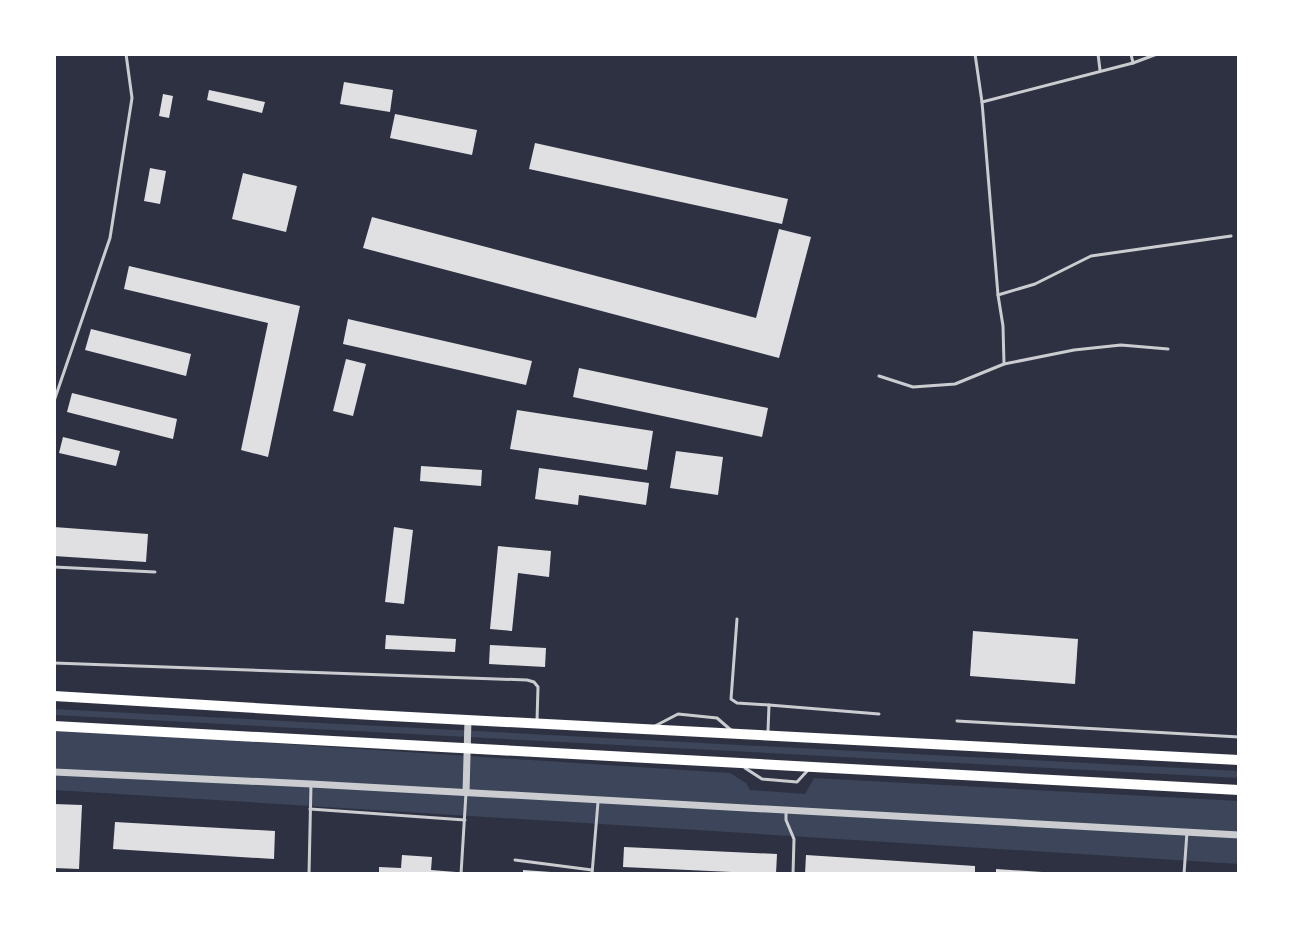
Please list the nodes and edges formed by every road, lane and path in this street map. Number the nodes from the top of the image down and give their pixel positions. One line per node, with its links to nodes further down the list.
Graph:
1 (126, 54): 14 (lane)
2 (975, 54): 8 (lane)
3 (1098, 54): 7 (lane)
4 (1131, 54): 6 (lane)
5 (1157, 54): 6 (lane)
6 (1133, 63): 7 (lane)
7 (1101, 71): 8 (lane)
8 (982, 102): 10 (lane)
9 (1231, 236): 10 (lane)
10 (998, 295): 12 (lane)
11 (1168, 349): 12 (lane)
12 (1004, 364): 13 (lane)
13 (879, 376)
14 (54, 401)
15 (54, 567): 16 (lane)
16 (155, 572)
17 (737, 619): 20 (lane)
18 (54, 663): 24 (lane)
19 (54, 696): 22 (main road)
20 (769, 705): 21 (lane); 28 (lane)
21 (879, 714)
22 (468, 719): 24 (main road); 30 (street)
23 (957, 721): 29 (lane)
24 (537, 722): 26 (main road)
25 (54, 726): 30 (main road)
26 (650, 729): 27 (main road); 27 (lane)
27 (734, 733): 28 (main road)
28 (768, 735): 31 (main road)
29 (1239, 737)
30 (467, 748): 32 (main road); 37 (street)
31 (1239, 760)
32 (739, 763): 33 (main road); 33 (lane)
33 (811, 767): 36 (main road)
34 (54, 772): 35 (street)
35 (311, 784): 37 (street); 39 (lane)
36 (1239, 790)
37 (466, 793): 38 (street); 41 (lane)
38 (599, 799): 40 (street); 45 (lane)
39 (310, 809): 41 (lane); 46 (lane)
40 (786, 810): 42 (street); 48 (lane)
41 (465, 820): 47 (lane)
42 (1187, 832): 43 (street); 49 (lane)
43 (1239, 835)
44 (515, 860): 45 (lane)
45 (592, 872)
46 (309, 874)
47 (461, 874)
48 (793, 874)
49 (1184, 874)

